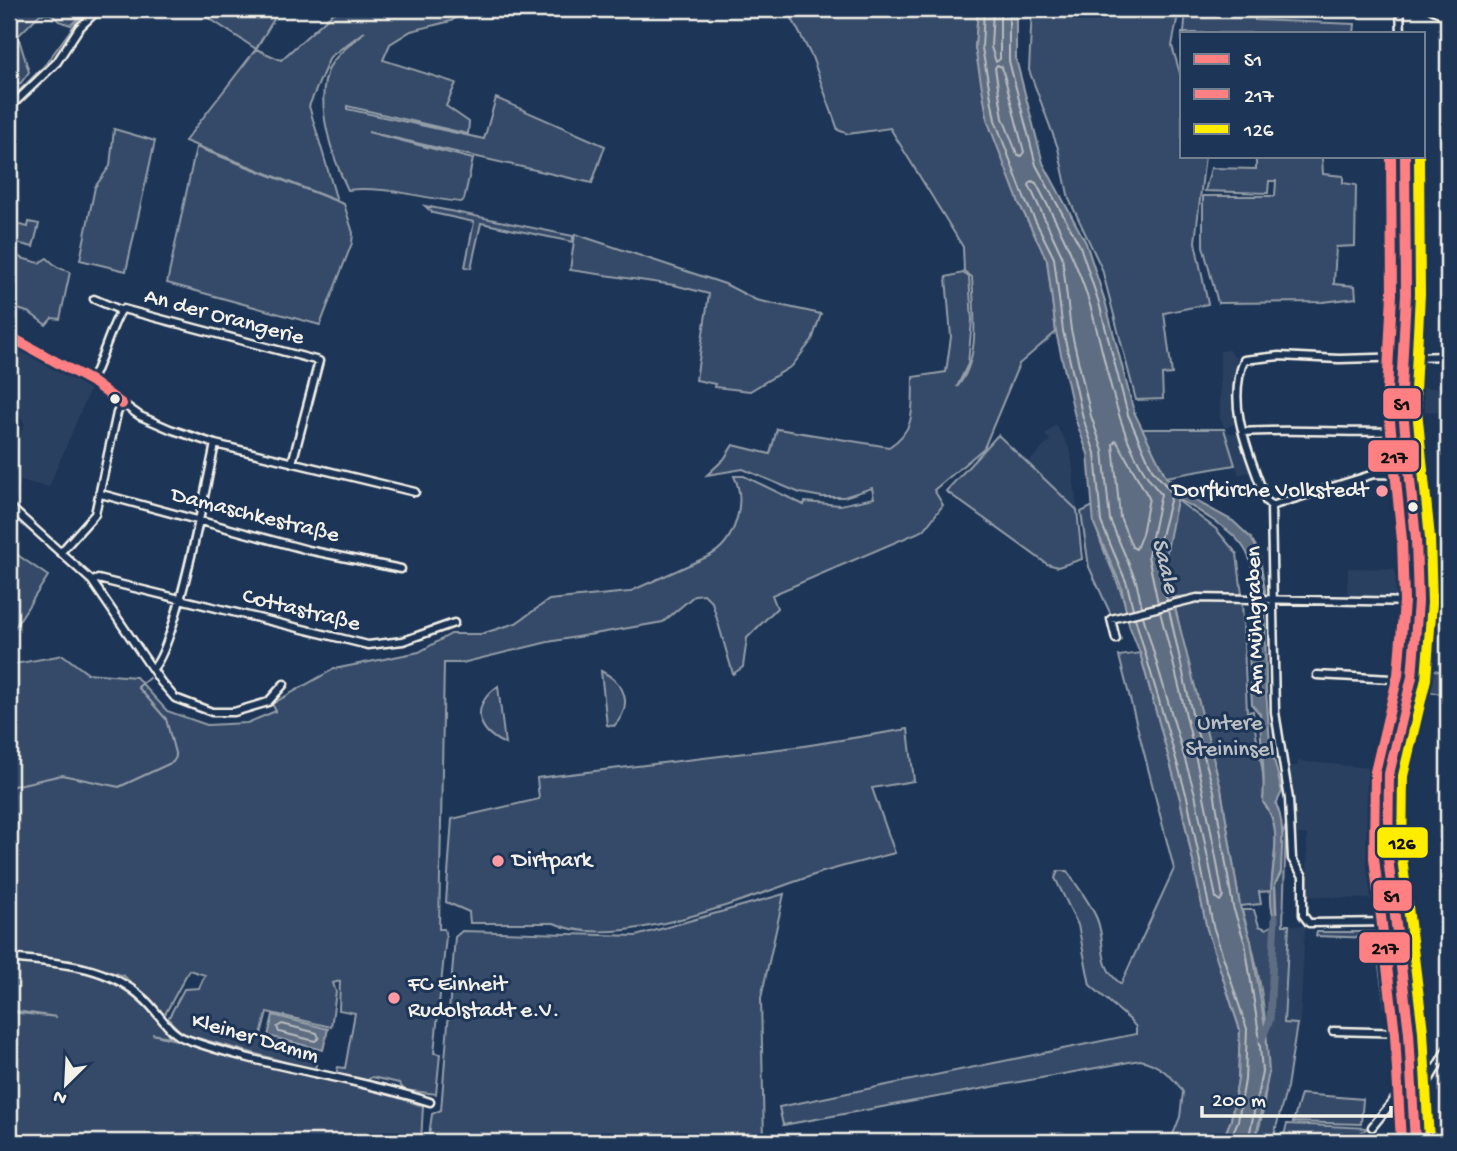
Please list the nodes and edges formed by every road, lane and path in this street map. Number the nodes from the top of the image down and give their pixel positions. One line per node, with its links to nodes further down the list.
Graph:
1 (99, 9): 6 (street)
2 (1400, 9): 5 (street)
3 (1431, 9): 4 (street)
4 (1448, 17)
5 (1401, 32)
6 (9, 108)
7 (1405, 158): 11 (street)
8 (94, 299): 9 (street, An der Orangerie)
9 (120, 310): 13 (street, An der Orangerie); 18 (street, An der Orangerie)
10 (9, 336): 13 (street)
11 (1403, 356): 12 (street); 15 (street); 16 (street, Am Mühlgraben)
12 (1448, 356)
13 (91, 381): 14 (street)
14 (122, 404): 17 (street); 21 (street)
15 (1404, 431): 16 (street); 19 (street)
16 (1243, 432): 23 (street, Am Mühlgraben)
17 (215, 444): 18 (street); 24 (street)
18 (292, 463): 20 (street)
19 (1409, 475): 23 (street); 28 (street)
20 (415, 492)
21 (101, 494): 24 (street, Damaschkestraße); 25 (street)
22 (9, 506): 25 (street)
23 (1271, 506): 30 (street, Am Mühlgraben)
24 (198, 520): 26 (street, Damaschkestraße); 31 (street)
25 (61, 552): 27 (street)
26 (401, 569)
27 (92, 581): 31 (street, Cottastraße); 35 (street)
28 (1418, 581): 29 (street); 32 (street)
29 (1448, 582)
30 (1269, 597): 32 (street); 34 (street); 39 (street, Am Mühlgraben)
31 (179, 598): 33 (street, Cottastraße); 35 (street)
32 (1418, 602): 37 (street)
33 (453, 623)
34 (1116, 639)
35 (152, 669): 38 (street)
36 (1317, 675): 37 (street)
37 (1411, 680): 39 (street)
38 (284, 684)
39 (1394, 922): 42 (street)
40 (9, 958): 45 (street, Kleiner Damm)
41 (1333, 1031): 42 (street)
42 (1409, 1033): 44 (street)
43 (1448, 1048): 46 (street)
44 (1412, 1077): 46 (street); 47 (street)
45 (430, 1102)
46 (1414, 1106): 48 (street)
47 (1372, 1127)
48 (1415, 1142)

